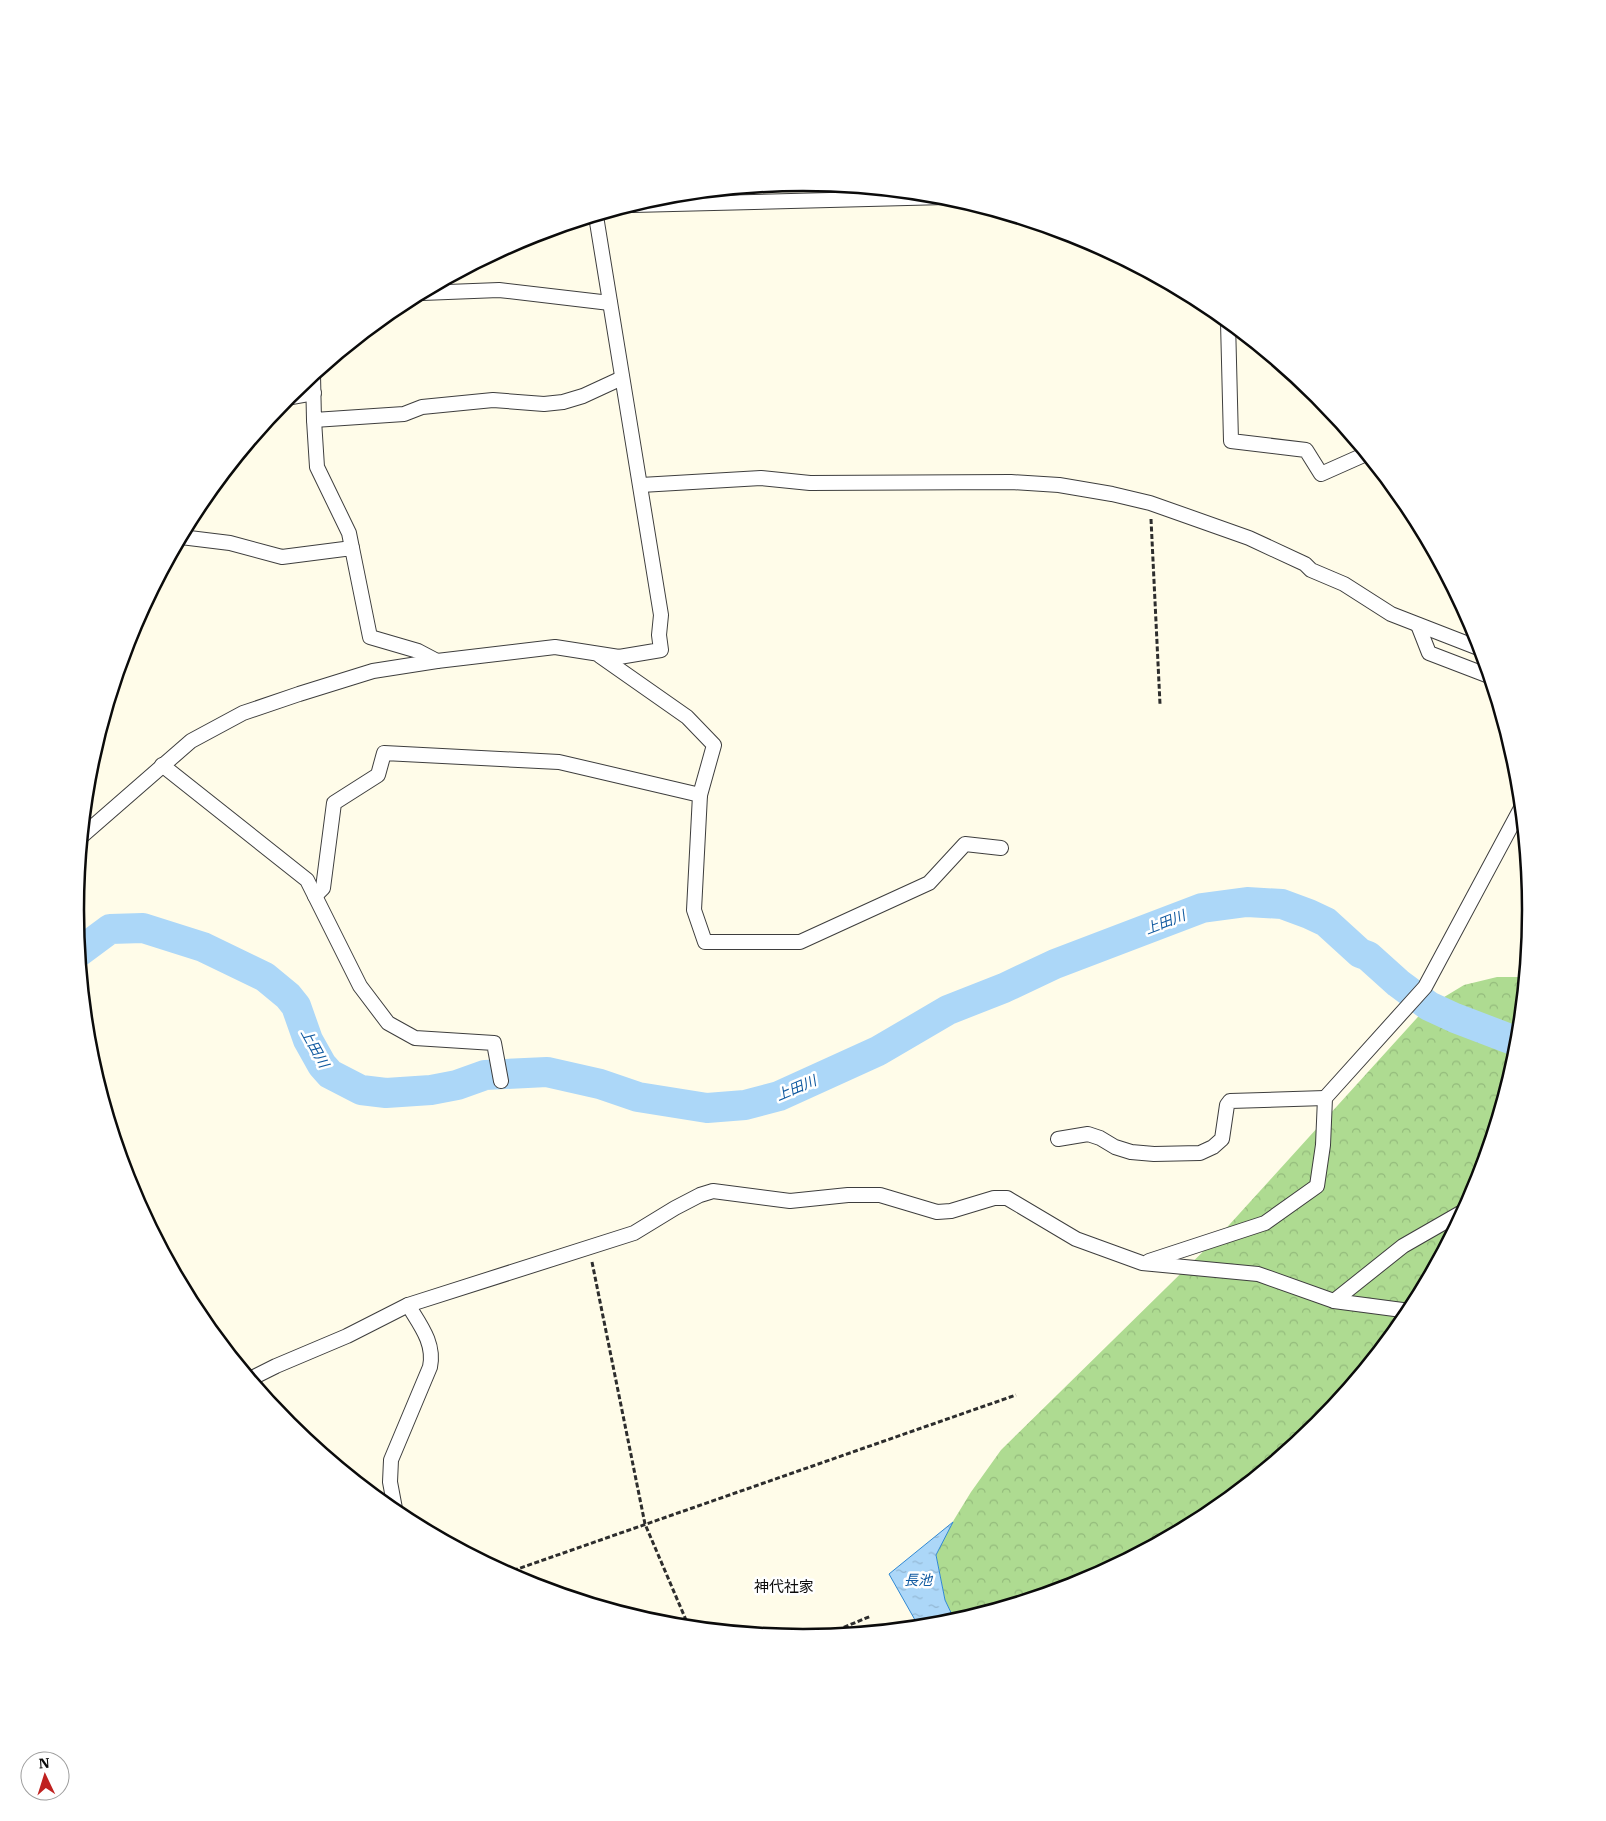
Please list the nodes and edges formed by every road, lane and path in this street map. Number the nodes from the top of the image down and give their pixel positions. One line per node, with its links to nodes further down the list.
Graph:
1 (903, 198): 2 (street)
2 (668, 204)
3 (597, 222): 5 (street)
4 (436, 292): 5 (street)
5 (610, 303): 7 (street)
6 (1228, 331): 12 (street)
7 (622, 378): 11 (street); 13 (street)
8 (314, 384): 9 (street)
9 (314, 393): 10 (street); 11 (street)
10 (301, 395)
11 (314, 420): 16 (street)
12 (1361, 456)
13 (641, 485): 14 (street); 19 (street)
14 (1150, 503): 17 (street); 22 (path)
15 (188, 538): 16 (street)
16 (352, 548): 20 (street)
17 (1418, 625): 18 (street); 21 (street)
18 (1470, 641)
19 (597, 654): 20 (street); 24 (street)
20 (437, 661): 23 (street)
21 (1482, 673)
22 (1160, 704)
23 (162, 766): 26 (street); 28 (street)
24 (700, 794): 27 (street); 28 (street)
25 (1516, 817): 30 (street)
26 (89, 830)
27 (1001, 848)
28 (315, 896): 29 (street)
29 (500, 1081)
30 (1325, 1098): 31 (street); 34 (street)
31 (1058, 1139)
32 (1454, 1217): 35 (street)
33 (589, 1246): 34 (street); 36 (street); 41 (path)
34 (1142, 1263): 35 (street)
35 (1334, 1301): 37 (street)
36 (408, 1305): 38 (street); 40 (street)
37 (1401, 1310)
38 (255, 1376)
39 (1016, 1395): 41 (path)
40 (394, 1502)
41 (645, 1524): 42 (path); 44 (path)
42 (516, 1570)
43 (871, 1616): 45 (path)
44 (687, 1620)
45 (841, 1628)

